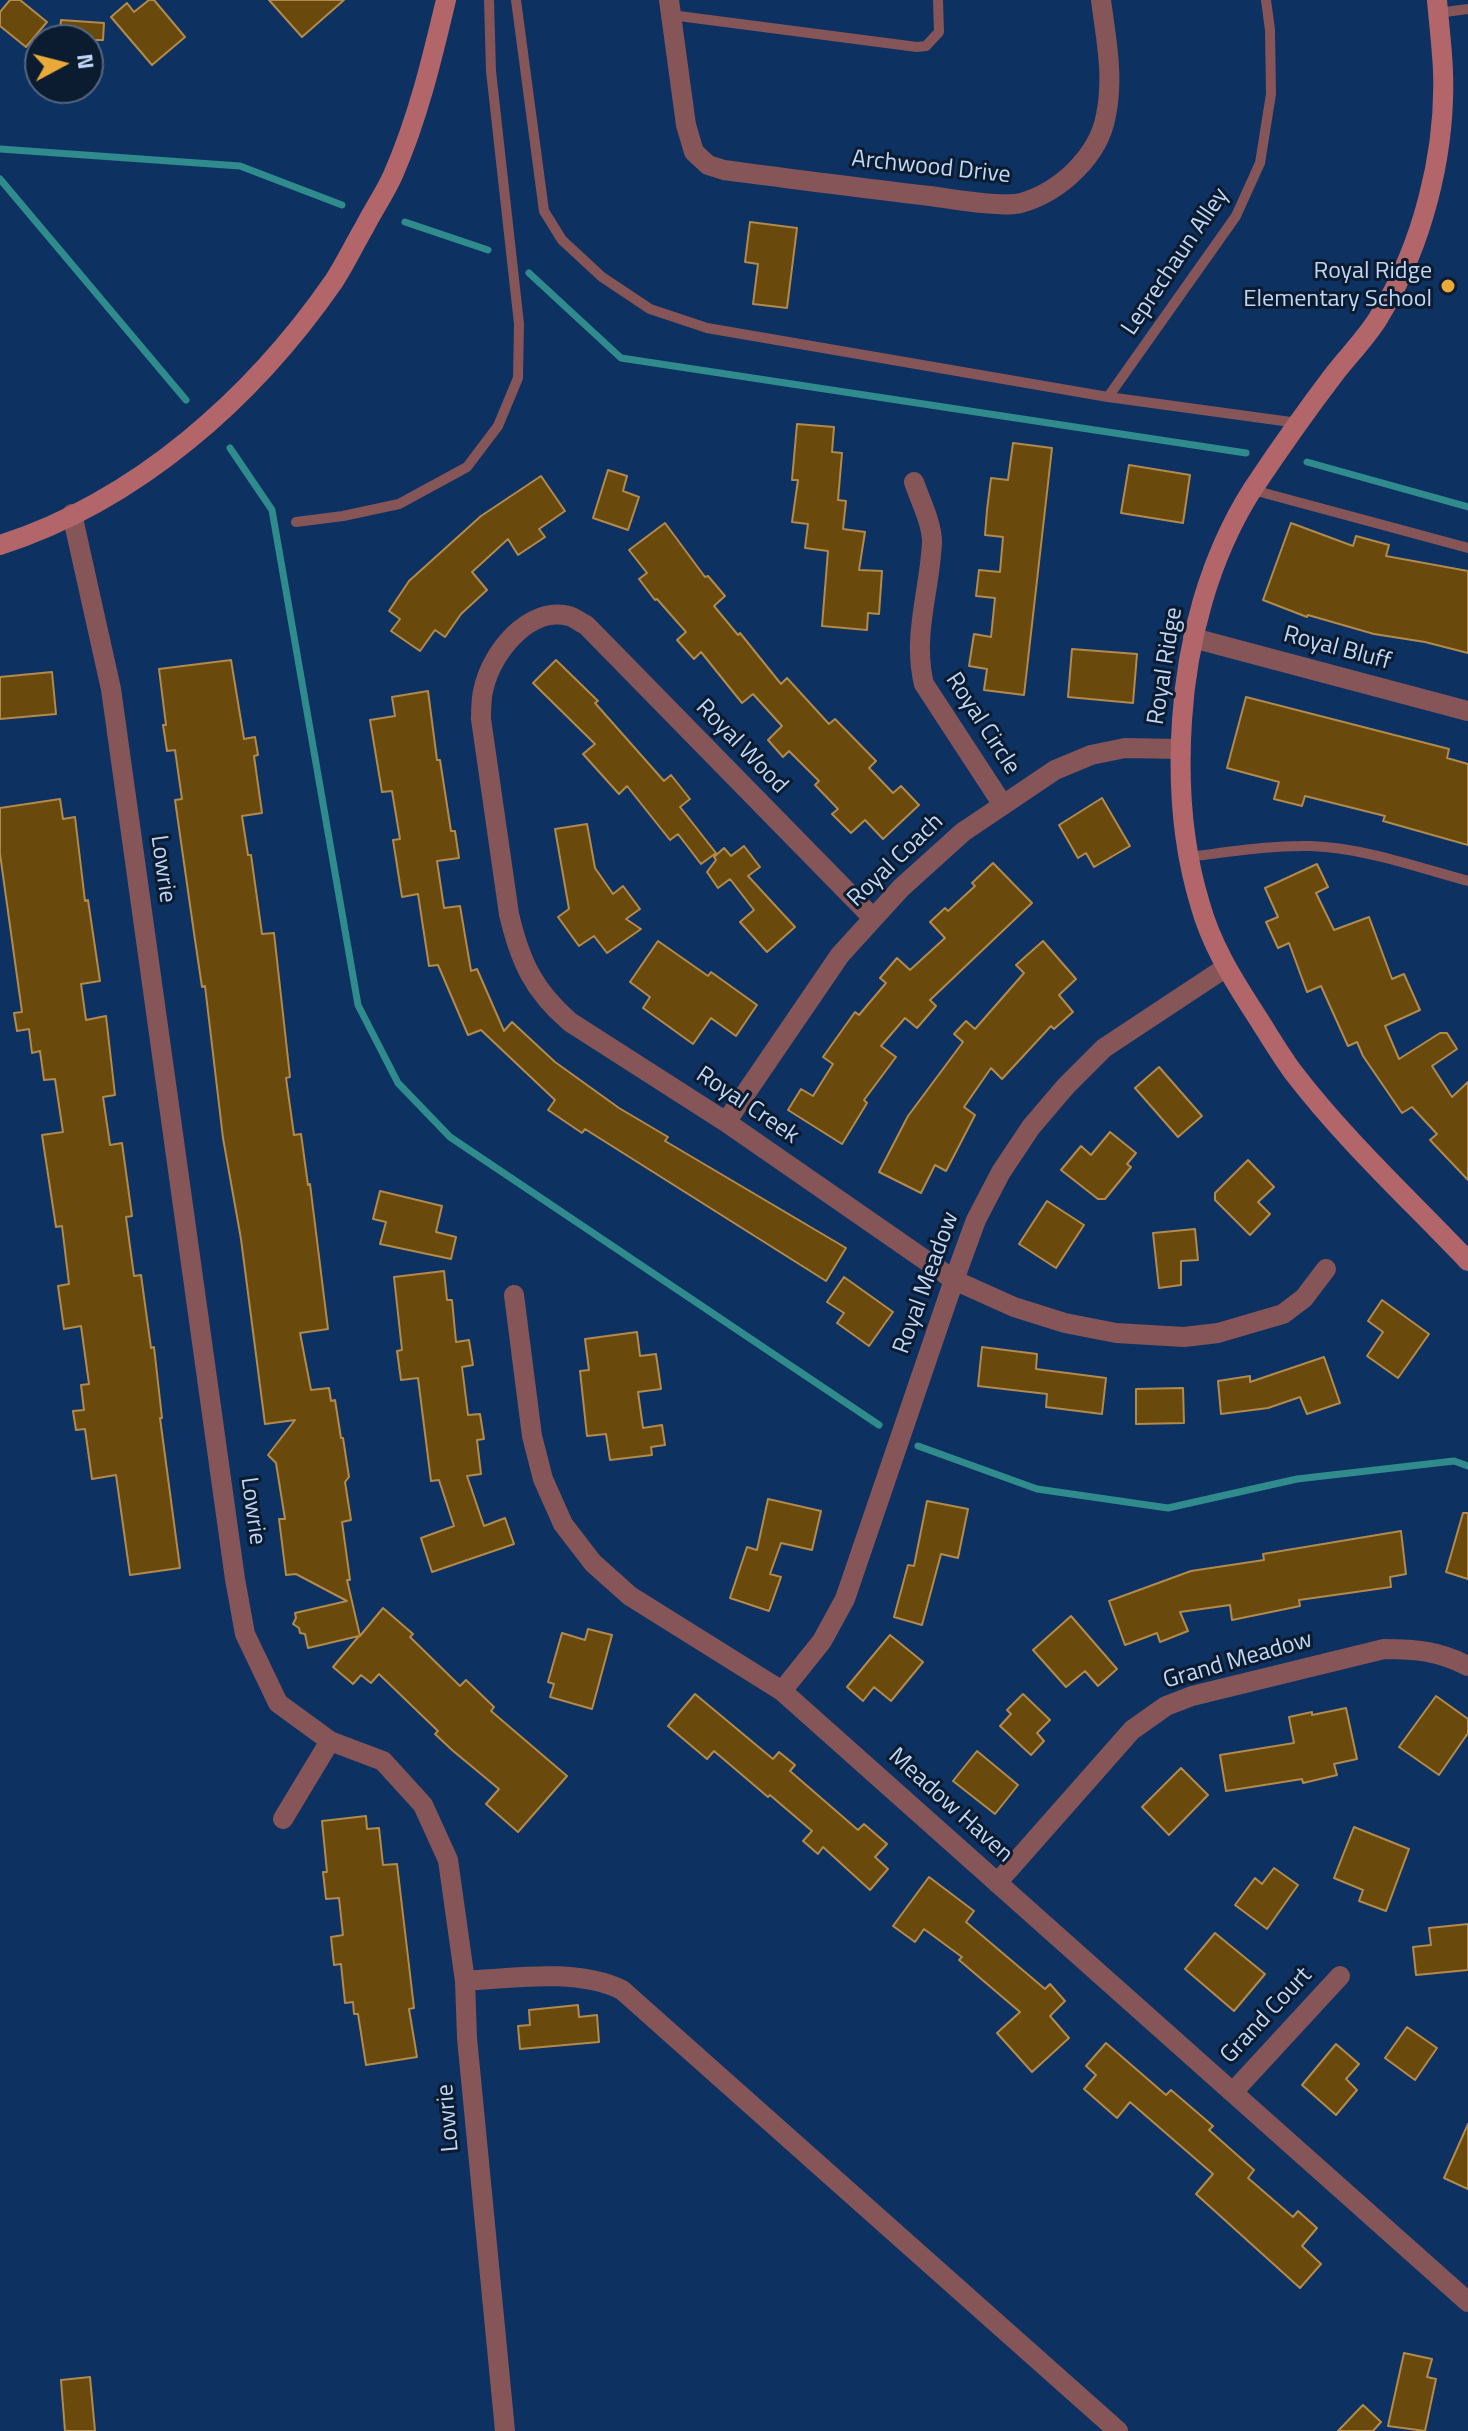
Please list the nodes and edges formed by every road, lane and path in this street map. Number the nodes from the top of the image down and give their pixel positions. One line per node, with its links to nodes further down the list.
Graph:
1 (446, 0): 14 (street)
2 (489, 0): 15 (lane)
3 (516, 0): 10 (lane)
4 (938, 0): 8 (lane)
5 (1101, 0): 8 (street, Archwood Drive)
6 (1266, 0): 10 (lane, Leprechaun Alley)
7 (1437, 6): 9 (lane); 11 (street, Royal Ridge)
8 (670, 8)
9 (1468, 9)
10 (1108, 397): 11 (lane)
11 (1299, 424): 13 (street, Royal Ridge)
12 (914, 482): 22 (street, Royal Circle)
13 (1253, 490): 17 (lane); 19 (street, Royal Ridge)
14 (72, 514): 16 (street); 34 (street, Lowrie)
15 (296, 522)
16 (0, 545)
17 (1468, 548)
18 (569, 616): 25 (street, Royal Wood); 27 (street, Royal Creek)
19 (1193, 638): 20 (street, Royal Bluff); 21 (street, Royal Ridge)
20 (1468, 711)
21 (1180, 749): 22 (street, Royal Coach); 23 (street, Royal Ridge)
22 (1003, 805): 25 (street, Royal Coach)
23 (1188, 857): 24 (lane); 26 (street, Royal Ridge)
24 (1468, 881)
25 (873, 918): 27 (street, Royal Coach)
26 (1225, 968): 28 (street, Royal Ridge); 30 (street, Royal Meadow)
27 (726, 1122): 30 (street, Royal Creek)
28 (1468, 1261)
29 (1326, 1269): 30 (street, Royal Creek)
30 (954, 1280): 33 (street, Royal Meadow)
31 (514, 1295): 33 (street, Meadow Haven)
32 (1468, 1666): 36 (street, Grand Meadow)
33 (782, 1691): 36 (street, Meadow Haven)
34 (330, 1741): 35 (street); 38 (street, Lowrie)
35 (283, 1819)
36 (997, 1883): 39 (street, Meadow Haven)
37 (1340, 1976): 39 (street, Grand Court)
38 (465, 1981): 41 (street, Lowrie); 42 (street)
39 (1233, 2092): 40 (street, Meadow Haven)
40 (1468, 2302)
41 (505, 2431)
42 (1118, 2431)

